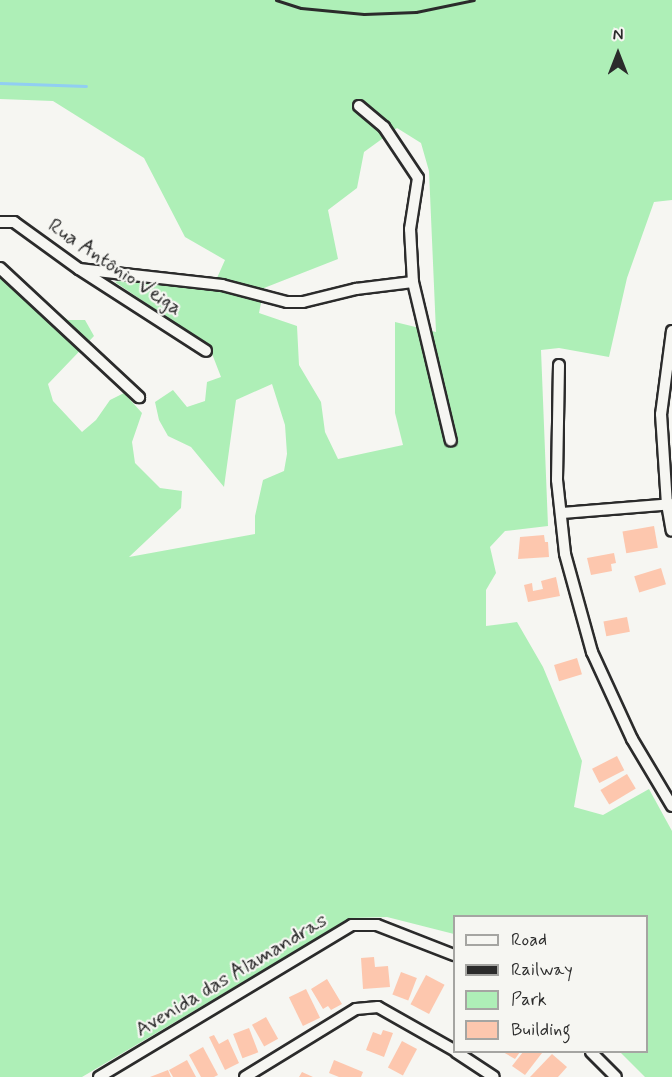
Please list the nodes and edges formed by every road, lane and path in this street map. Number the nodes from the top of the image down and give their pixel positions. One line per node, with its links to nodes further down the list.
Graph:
1 (359, 106): 5 (street)
2 (0, 222): 4 (street, Rua Antônio Veiga)
3 (0, 268): 9 (street)
4 (79, 269): 5 (street); 7 (street, Rua Antônio Veiga)
5 (413, 282): 10 (street)
6 (672, 331): 11 (street)
7 (206, 351)
8 (559, 365): 12 (street)
9 (139, 397)
10 (451, 441)
11 (670, 504): 12 (street); 13 (street)
12 (561, 513): 14 (street)
13 (672, 531)
14 (672, 806)
15 (453, 955): 20 (street, Avenida das Alamandras)
16 (453, 1050): 19 (street)
17 (458, 1053): 23 (street)
18 (592, 1053): 24 (street)
19 (261, 1067): 21 (street); 22 (street)
20 (99, 1077)
21 (245, 1077)
22 (268, 1077)
23 (494, 1077)
24 (616, 1077)

